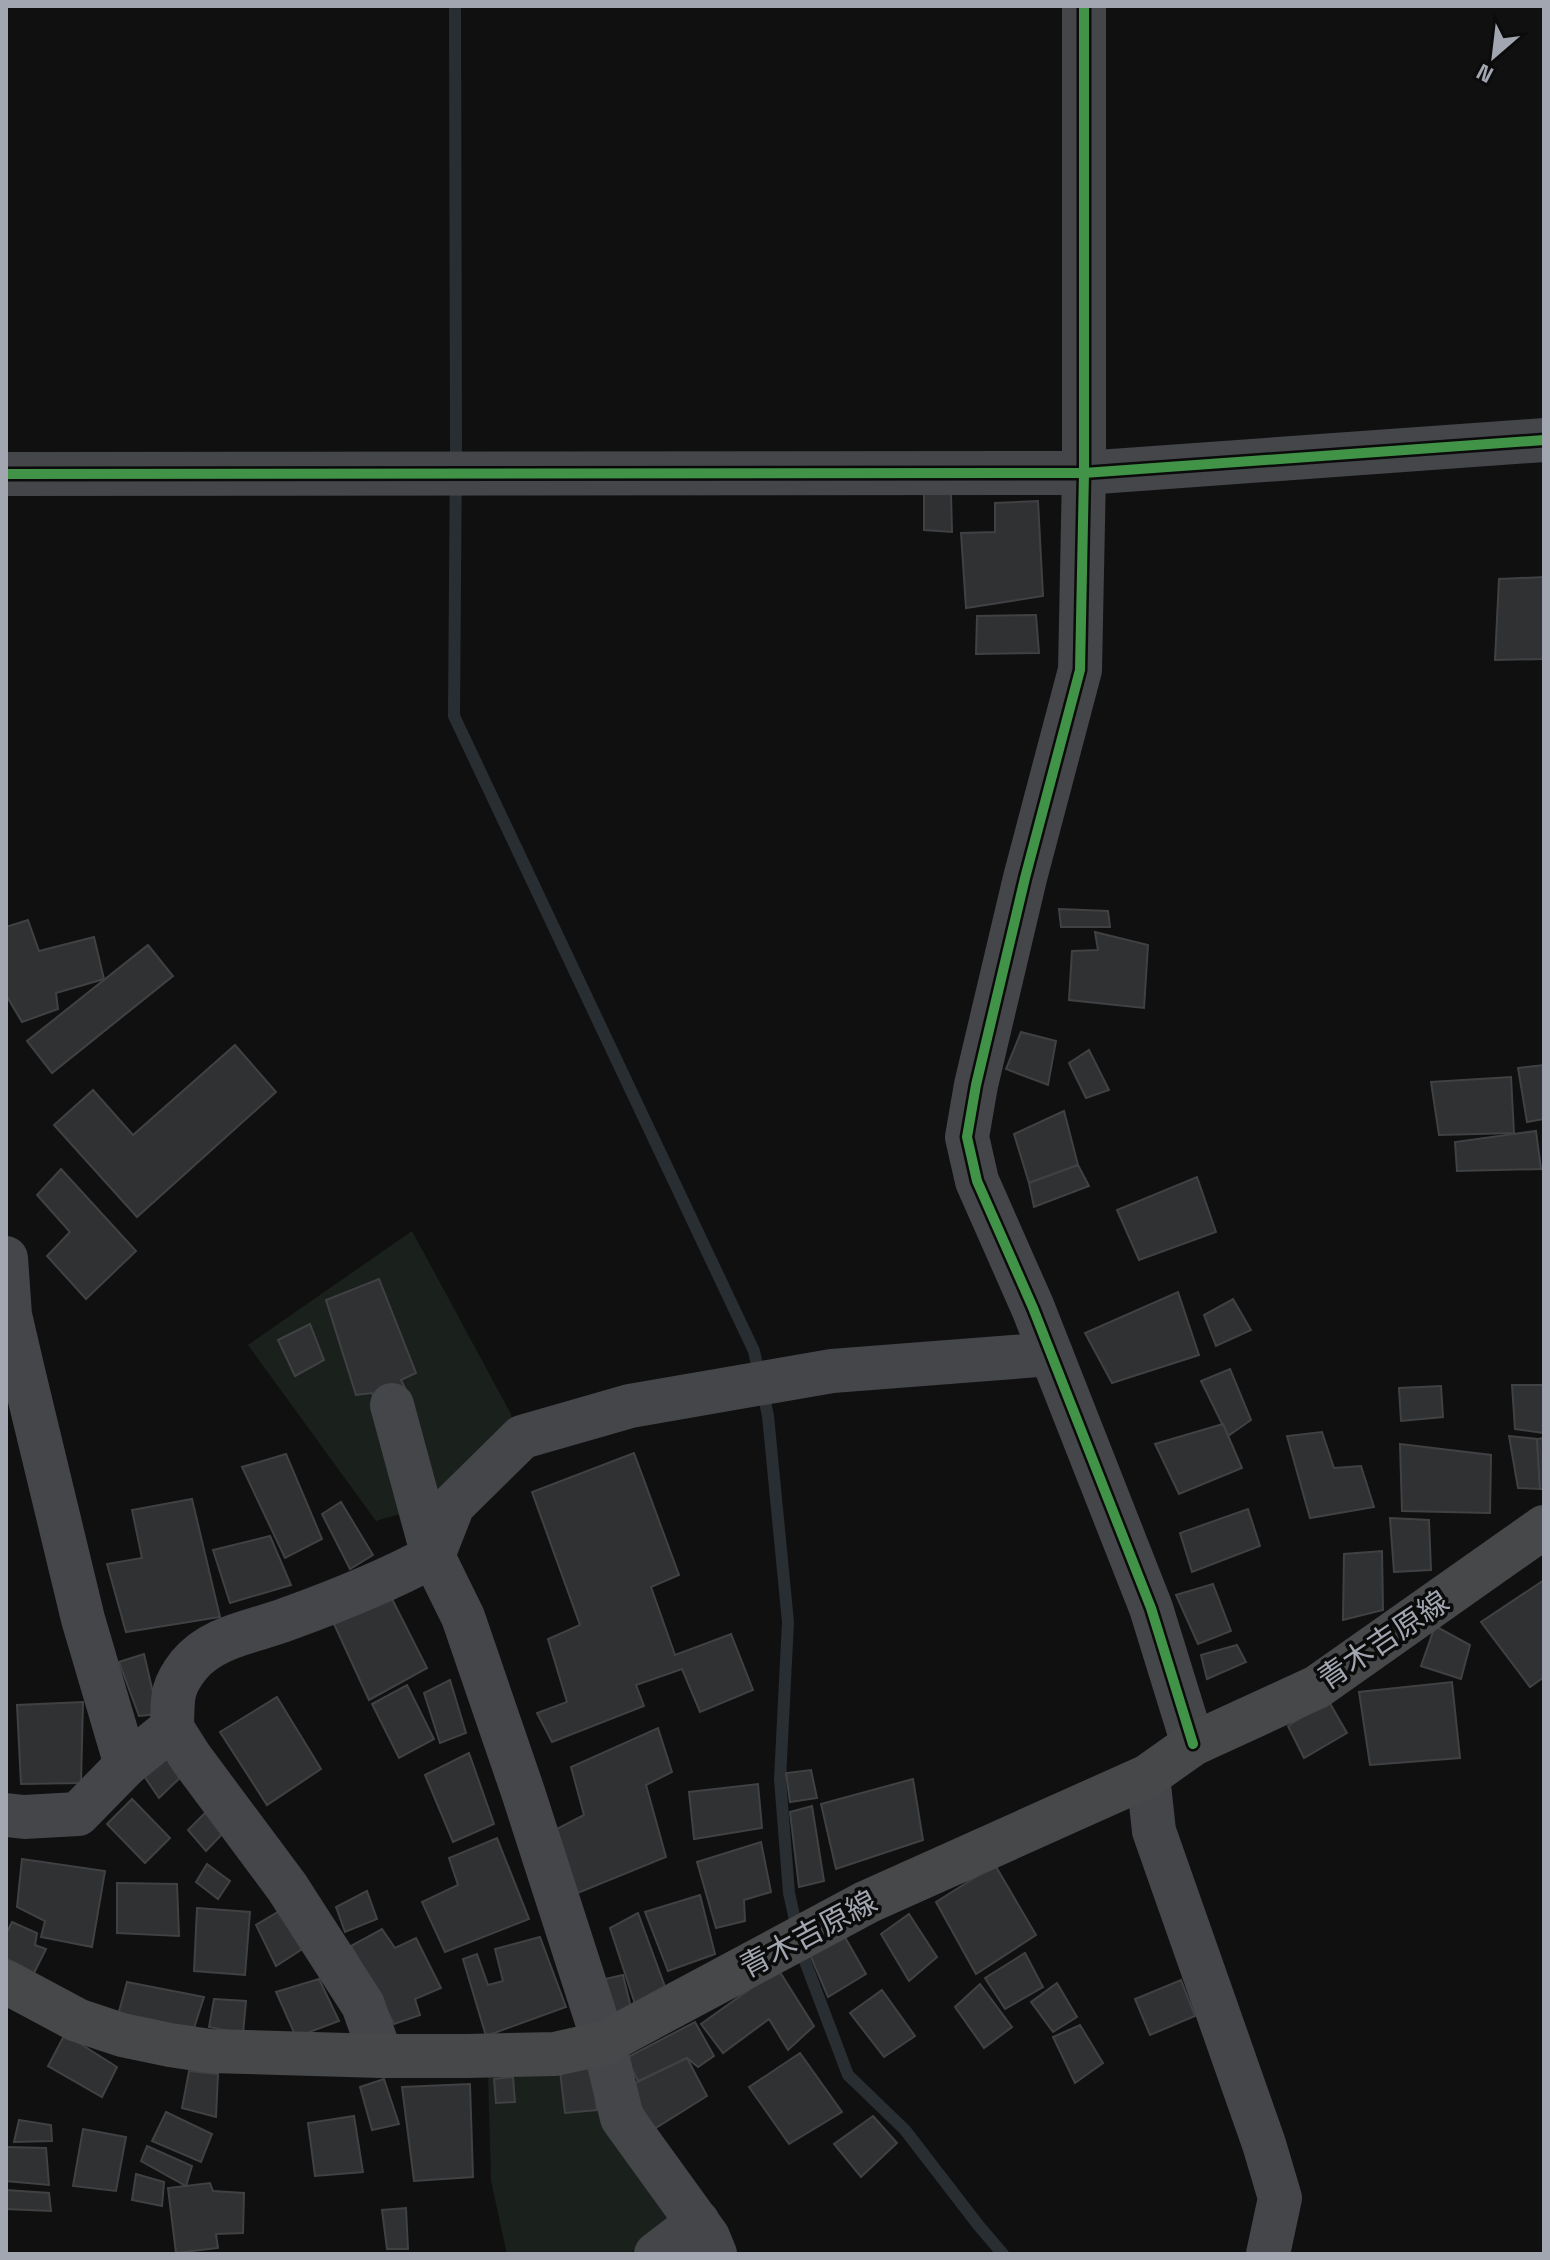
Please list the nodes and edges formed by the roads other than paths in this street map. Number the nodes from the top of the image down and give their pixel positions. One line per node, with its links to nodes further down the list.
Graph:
1 (1084, 6): 3 (street)
2 (1544, 440): 3 (street)
3 (1084, 473): 4 (street); 6 (street)
4 (6, 474)
5 (6, 1258): 12 (street)
6 (1051, 1354): 9 (street); 11 (street)
7 (392, 1405): 9 (street)
8 (1544, 1527): 11 (main road, 青木吉原線)
9 (433, 1556): 10 (street); 16 (street)
10 (172, 1728): 12 (street); 17 (street)
11 (1193, 1744): 13 (main road, 青木吉原線)
12 (126, 1765): 14 (street)
13 (1148, 1776): 16 (main road, 青木吉原線); 20 (street)
14 (6, 1815)
15 (6, 1982): 17 (main road, 青木吉原線)
16 (604, 2043): 17 (main road, 青木吉原線); 18 (street)
17 (381, 2056)
18 (707, 2238): 19 (street)
19 (656, 2254)
20 (1268, 2254)

